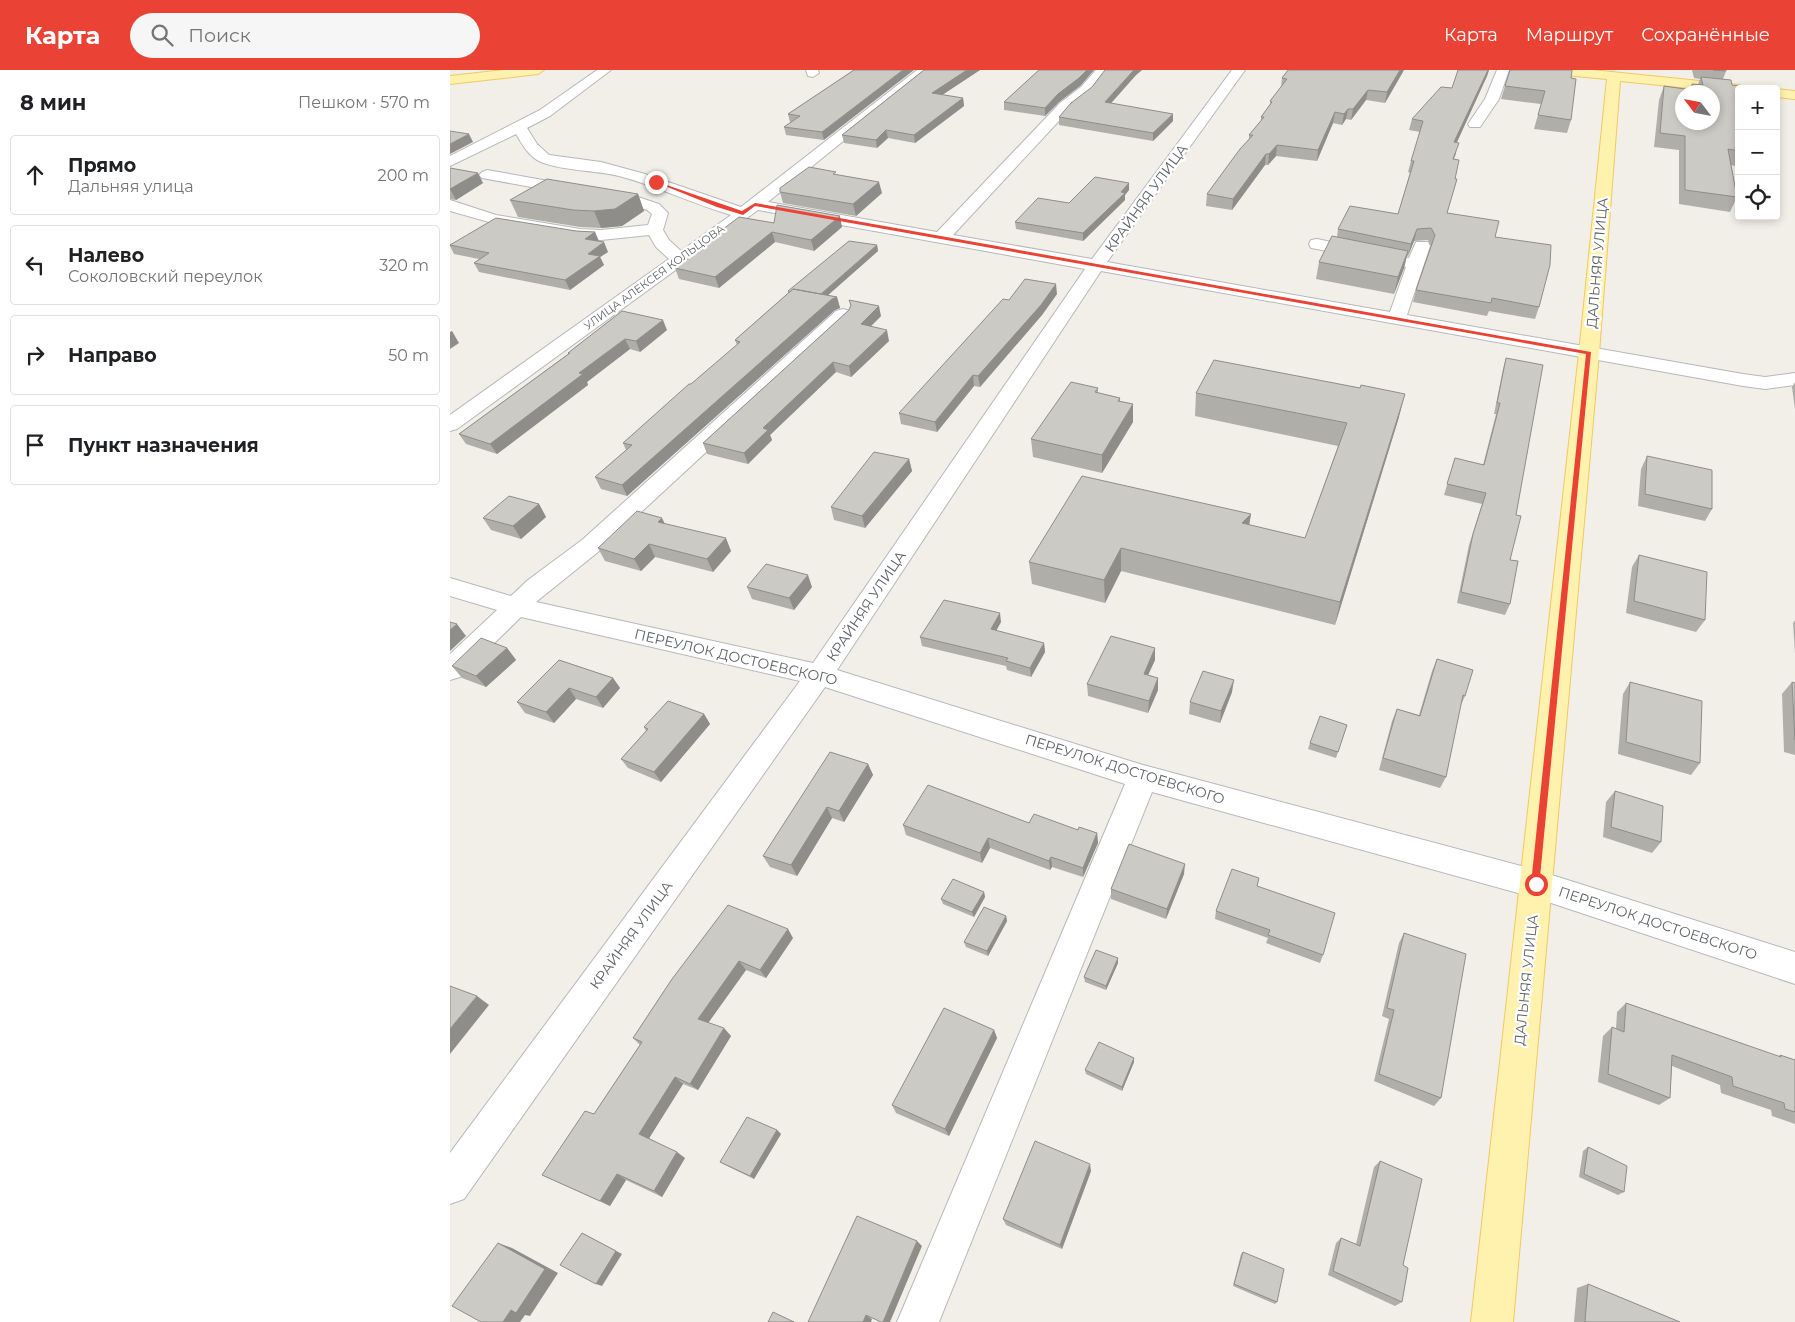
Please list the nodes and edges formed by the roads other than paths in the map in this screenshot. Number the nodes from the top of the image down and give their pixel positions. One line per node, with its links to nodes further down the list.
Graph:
1 (538, 70): 9 (main road)
2 (605, 70): 14 (street)
3 (925, 70): 19 (street, УЛИЦА АЛЕКСЕЯ КОЛЬЦОВА)
4 (1103, 70): 23 (street)
5 (1239, 70): 27 (street, КРАЙНЯЯ УЛИЦА)
6 (1503, 70): 13 (street)
7 (1554, 70): 8 (main road)
8 (1614, 73): 10 (main road); 31 (main road, ДАЛЬНЯЯ УЛИЦА)
9 (451, 81)
10 (1735, 88)
11 (1780, 93): 12 (main road)
12 (1795, 95)
13 (1475, 124)
14 (519, 127): 15 (street); 17 (street)
15 (450, 162)
16 (487, 175): 20 (street)
17 (692, 195): 19 (street); 20 (street)
18 (450, 205): 21 (street)
19 (749, 209): 23 (street); 26 (street, УЛИЦА АЛЕКСЕЯ КОЛЬЦОВА)
20 (660, 213): 21 (street); 22 (street)
21 (635, 229): 22 (street)
22 (655, 230): 26 (street)
23 (942, 238): 27 (street)
24 (1317, 244): 28 (street)
25 (1422, 246): 28 (street)
26 (680, 259): 33 (street, УЛИЦА АЛЕКСЕЯ КОЛЬЦОВА)
27 (1097, 264): 30 (street); 37 (street, КРАЙНЯЯ УЛИЦА)
28 (1415, 264): 30 (street)
29 (843, 315): 35 (street)
30 (1396, 318): 31 (street)
31 (1589, 353): 32 (street); 39 (main road, ДАЛЬНЯЯ УЛИЦА)
32 (1795, 379)
33 (450, 425)
34 (450, 587): 35 (street, ПЕРЕУЛОК ДОСТОЕВСКОГО)
35 (516, 606): 36 (street); 37 (street, ПЕРЕУЛОК ДОСТОЕВСКОГО)
36 (450, 670)
37 (819, 675): 38 (street, ПЕРЕУЛОК ДОСТОЕВСКОГО); 41 (street, КРАЙНЯЯ УЛИЦА)
38 (1143, 777): 39 (street, ПЕРЕУЛОК ДОСТОЕВСКОГО); 42 (street)
39 (1536, 884): 40 (street, ПЕРЕУЛОК ДОСТОЕВСКОГО); 43 (main road, ДАЛЬНЯЯ УЛИЦА)
40 (1795, 968)
41 (450, 1185)
42 (918, 1322)
43 (1492, 1322)

